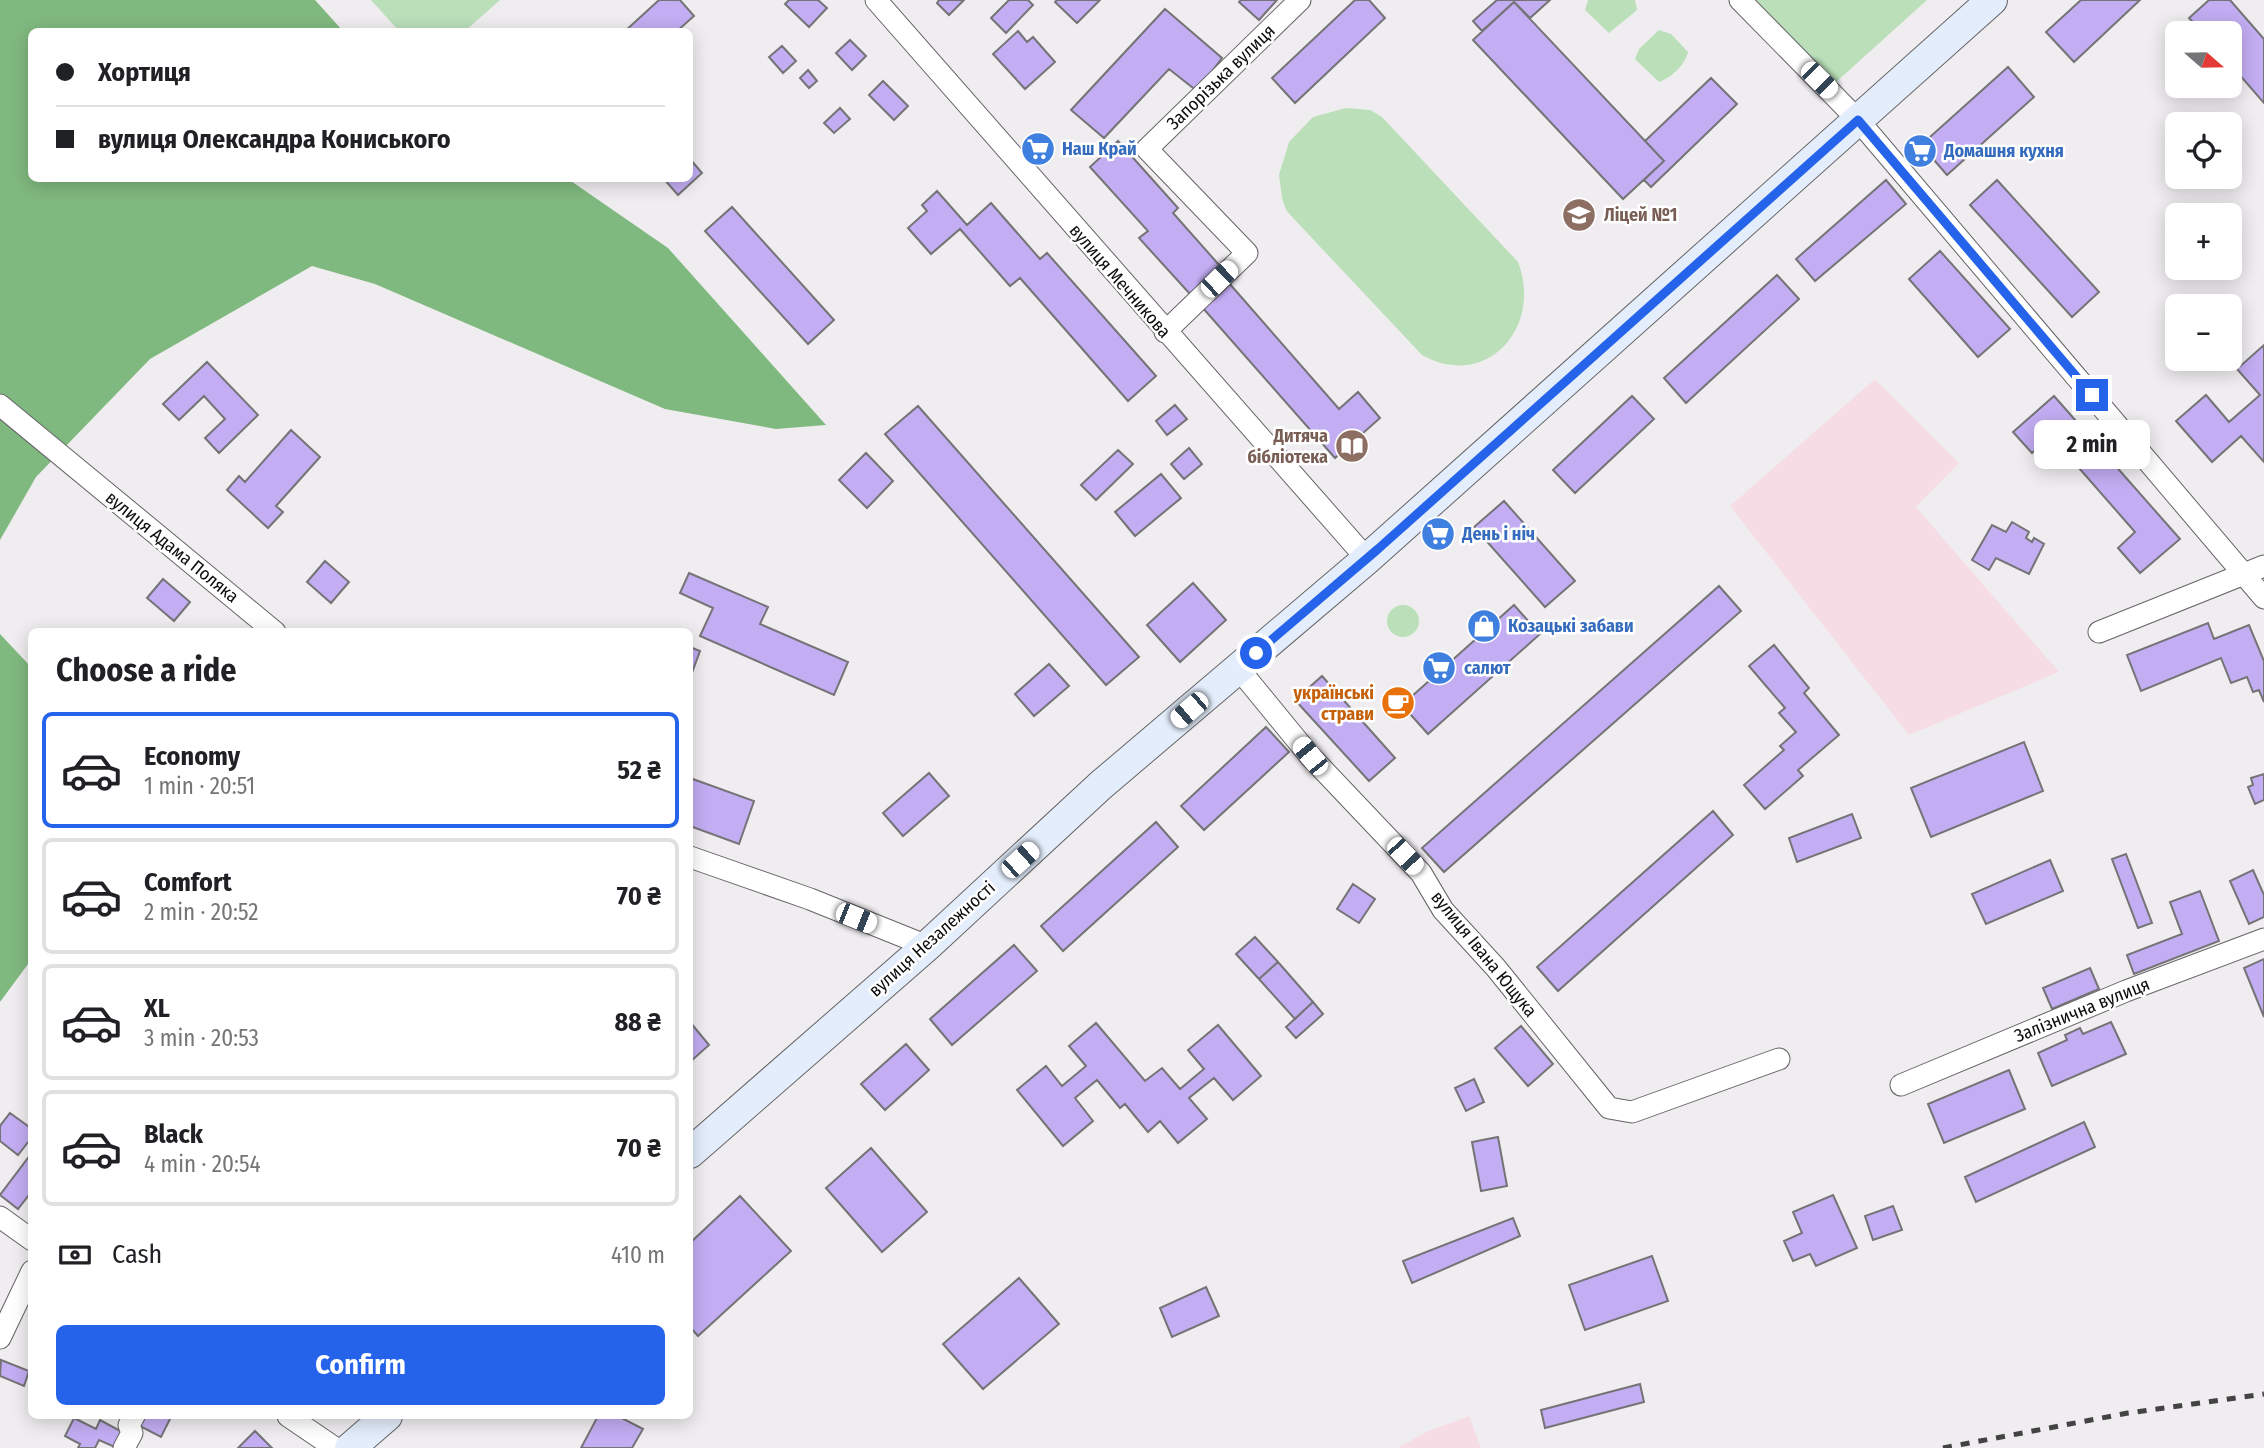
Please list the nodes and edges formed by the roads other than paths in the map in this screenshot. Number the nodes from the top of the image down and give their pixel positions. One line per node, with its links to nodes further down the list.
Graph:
1 (876, 0): 6 (street, вулиця Мечникова)
2 (1300, 0): 6 (street, Запорізька вулиця)
3 (1740, 0): 5 (street)
4 (1992, 0): 5 (main road, вулиця Незалежності)
5 (1858, 120): 8 (main road, вулиця Незалежності); 10 (street)
6 (1165, 332): 8 (street, вулиця Мечникова)
7 (0, 405): 12 (street, вулиця Адама Поляка)
8 (1367, 559): 14 (main road, вулиця Незалежності)
9 (2264, 566): 10 (street)
10 (2244, 575): 11 (street); 13 (street)
11 (2264, 598)
12 (270, 628)
13 (2099, 632)
14 (1238, 668): 17 (main road, вулиця Незалежності); 18 (street, вулиця Івана Ющука)
15 (693, 858): 17 (street)
16 (2264, 939): 19 (street, Залізнична вулиця)
17 (927, 946): 20 (main road, вулиця Незалежності)
18 (1779, 1059)
19 (1901, 1085)
20 (693, 1150)
21 (0, 1217): 22 (street)
22 (28, 1237)
23 (28, 1279): 24 (street)
24 (0, 1338)
25 (132, 1419): 28 (street)
26 (292, 1419): 29 (street)
27 (384, 1419): 30 (main road)
28 (124, 1448)
29 (335, 1448)
30 (350, 1448)

